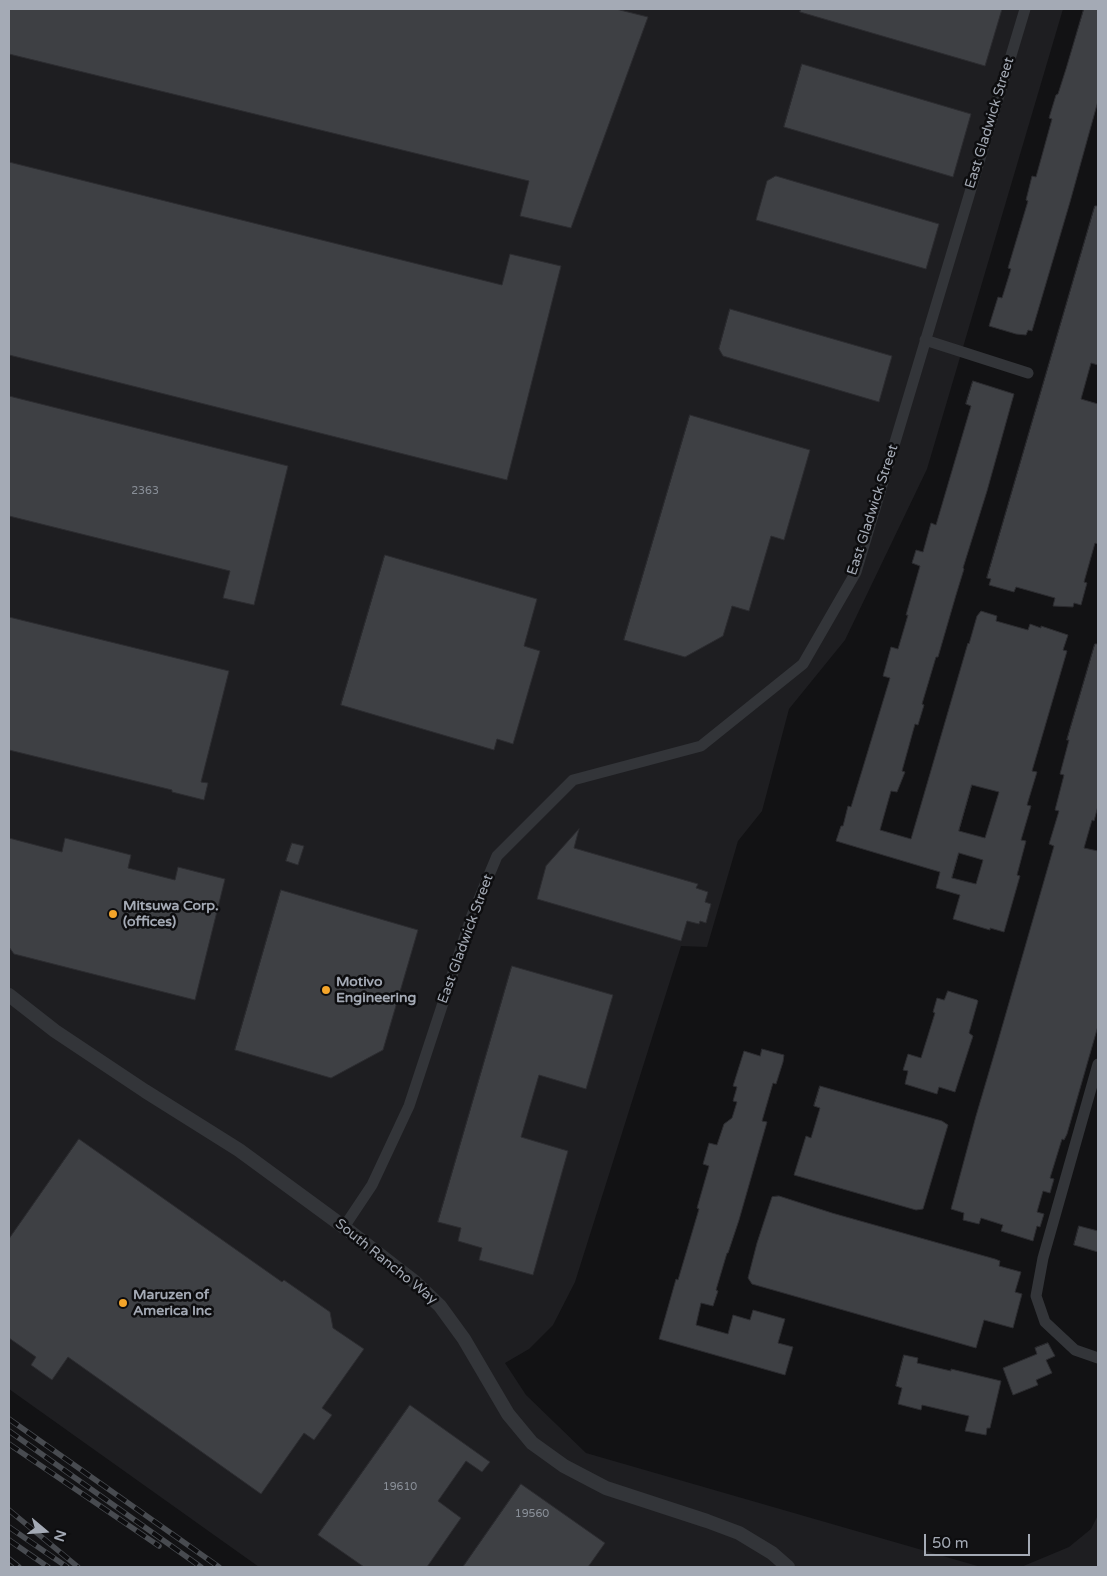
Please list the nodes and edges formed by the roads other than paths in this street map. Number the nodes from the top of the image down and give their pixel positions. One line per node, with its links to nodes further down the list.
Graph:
1 (1025, 9): 2 (street, East Gladwick Street)
2 (925, 340): 3 (street); 6 (street, East Gladwick Street)
3 (1028, 372)
4 (9, 996): 6 (street, South Rancho Way)
5 (1098, 1064): 7 (street)
6 (344, 1227): 8 (street, South Rancho Way)
7 (1098, 1358)
8 (788, 1567)

